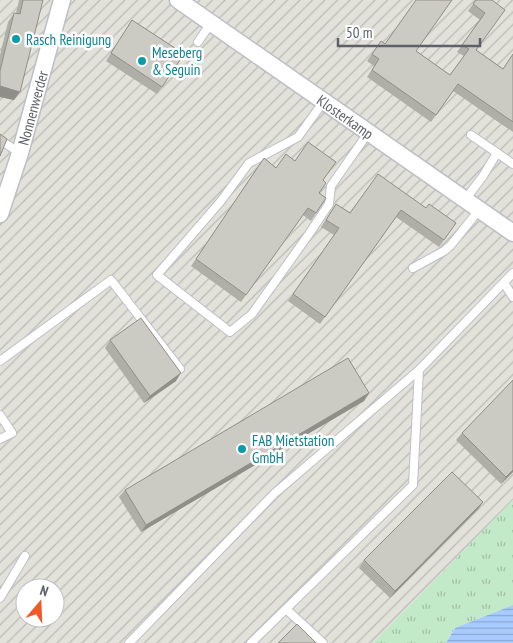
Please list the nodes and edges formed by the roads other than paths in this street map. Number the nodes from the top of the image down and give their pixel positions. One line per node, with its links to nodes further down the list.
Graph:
1 (62, 0): 9 (street, Nonnenwerder)
2 (178, 0): 3 (street, Klosterkamp)
3 (211, 23): 4 (lane); 5 (street, Klosterkamp)
4 (198, 42)
5 (324, 101): 6 (street, Klosterkamp); 6 (lane)
6 (368, 133): 12 (street, Klosterkamp)
7 (471, 134): 10 (lane)
8 (0, 140): 9 (lane)
9 (20, 153): 14 (street, Nonnenwerder)
10 (497, 153): 11 (lane); 12 (lane)
11 (513, 164)
12 (465, 200): 13 (street, Klosterkamp)
13 (479, 210): 15 (street, Klosterkamp); 16 (lane)
14 (0, 214)
15 (513, 233)
16 (414, 268)
17 (513, 273): 18 (lane)
18 (504, 283): 19 (lane); 22 (lane)
19 (513, 297)
20 (0, 361): 21 (lane)
21 (180, 369)
22 (419, 370): 27 (lane); 28 (lane)
23 (0, 415): 24 (lane)
24 (0, 439)
25 (25, 556): 26 (lane)
26 (0, 598)
27 (286, 609): 29 (lane); 30 (lane)
28 (129, 643)
29 (251, 643)
30 (323, 643)

